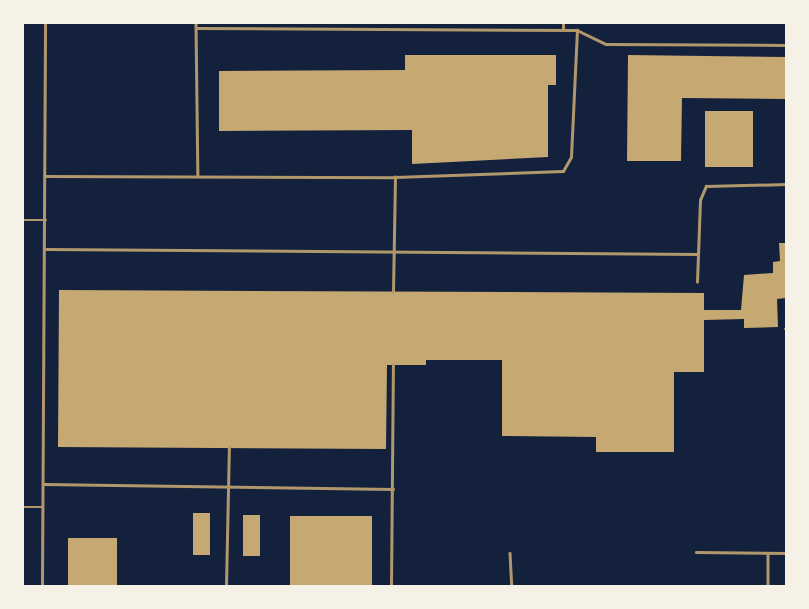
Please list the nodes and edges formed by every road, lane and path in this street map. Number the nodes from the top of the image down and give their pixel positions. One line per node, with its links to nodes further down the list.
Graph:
1 (46, 23): 8 (lane)
2 (196, 23): 4 (lane)
3 (563, 23): 5 (lane)
4 (196, 28): 5 (lane); 9 (lane)
5 (563, 30): 6 (lane)
6 (577, 30): 7 (lane); 10 (lane)
7 (786, 45)
8 (46, 176): 9 (lane); 13 (lane)
9 (198, 176): 10 (lane)
10 (396, 177): 15 (lane)
11 (786, 184): 16 (lane)
12 (23, 220): 13 (lane)
13 (46, 220): 14 (lane)
14 (46, 250): 15 (lane); 21 (lane)
15 (393, 253): 16 (lane); 18 (lane)
16 (698, 254): 17 (lane)
17 (697, 282)
18 (393, 292)
19 (393, 365): 23 (lane)
20 (229, 448): 22 (lane)
21 (43, 484): 22 (lane); 25 (lane)
22 (228, 488): 23 (lane); 31 (lane)
23 (393, 489): 32 (lane)
24 (23, 507): 25 (lane)
25 (43, 507): 30 (lane)
26 (696, 552): 28 (lane)
27 (510, 553): 33 (lane)
28 (768, 553): 29 (lane); 34 (lane)
29 (786, 554)
30 (43, 586)
31 (226, 586)
32 (391, 586)
33 (512, 586)
34 (768, 586)

